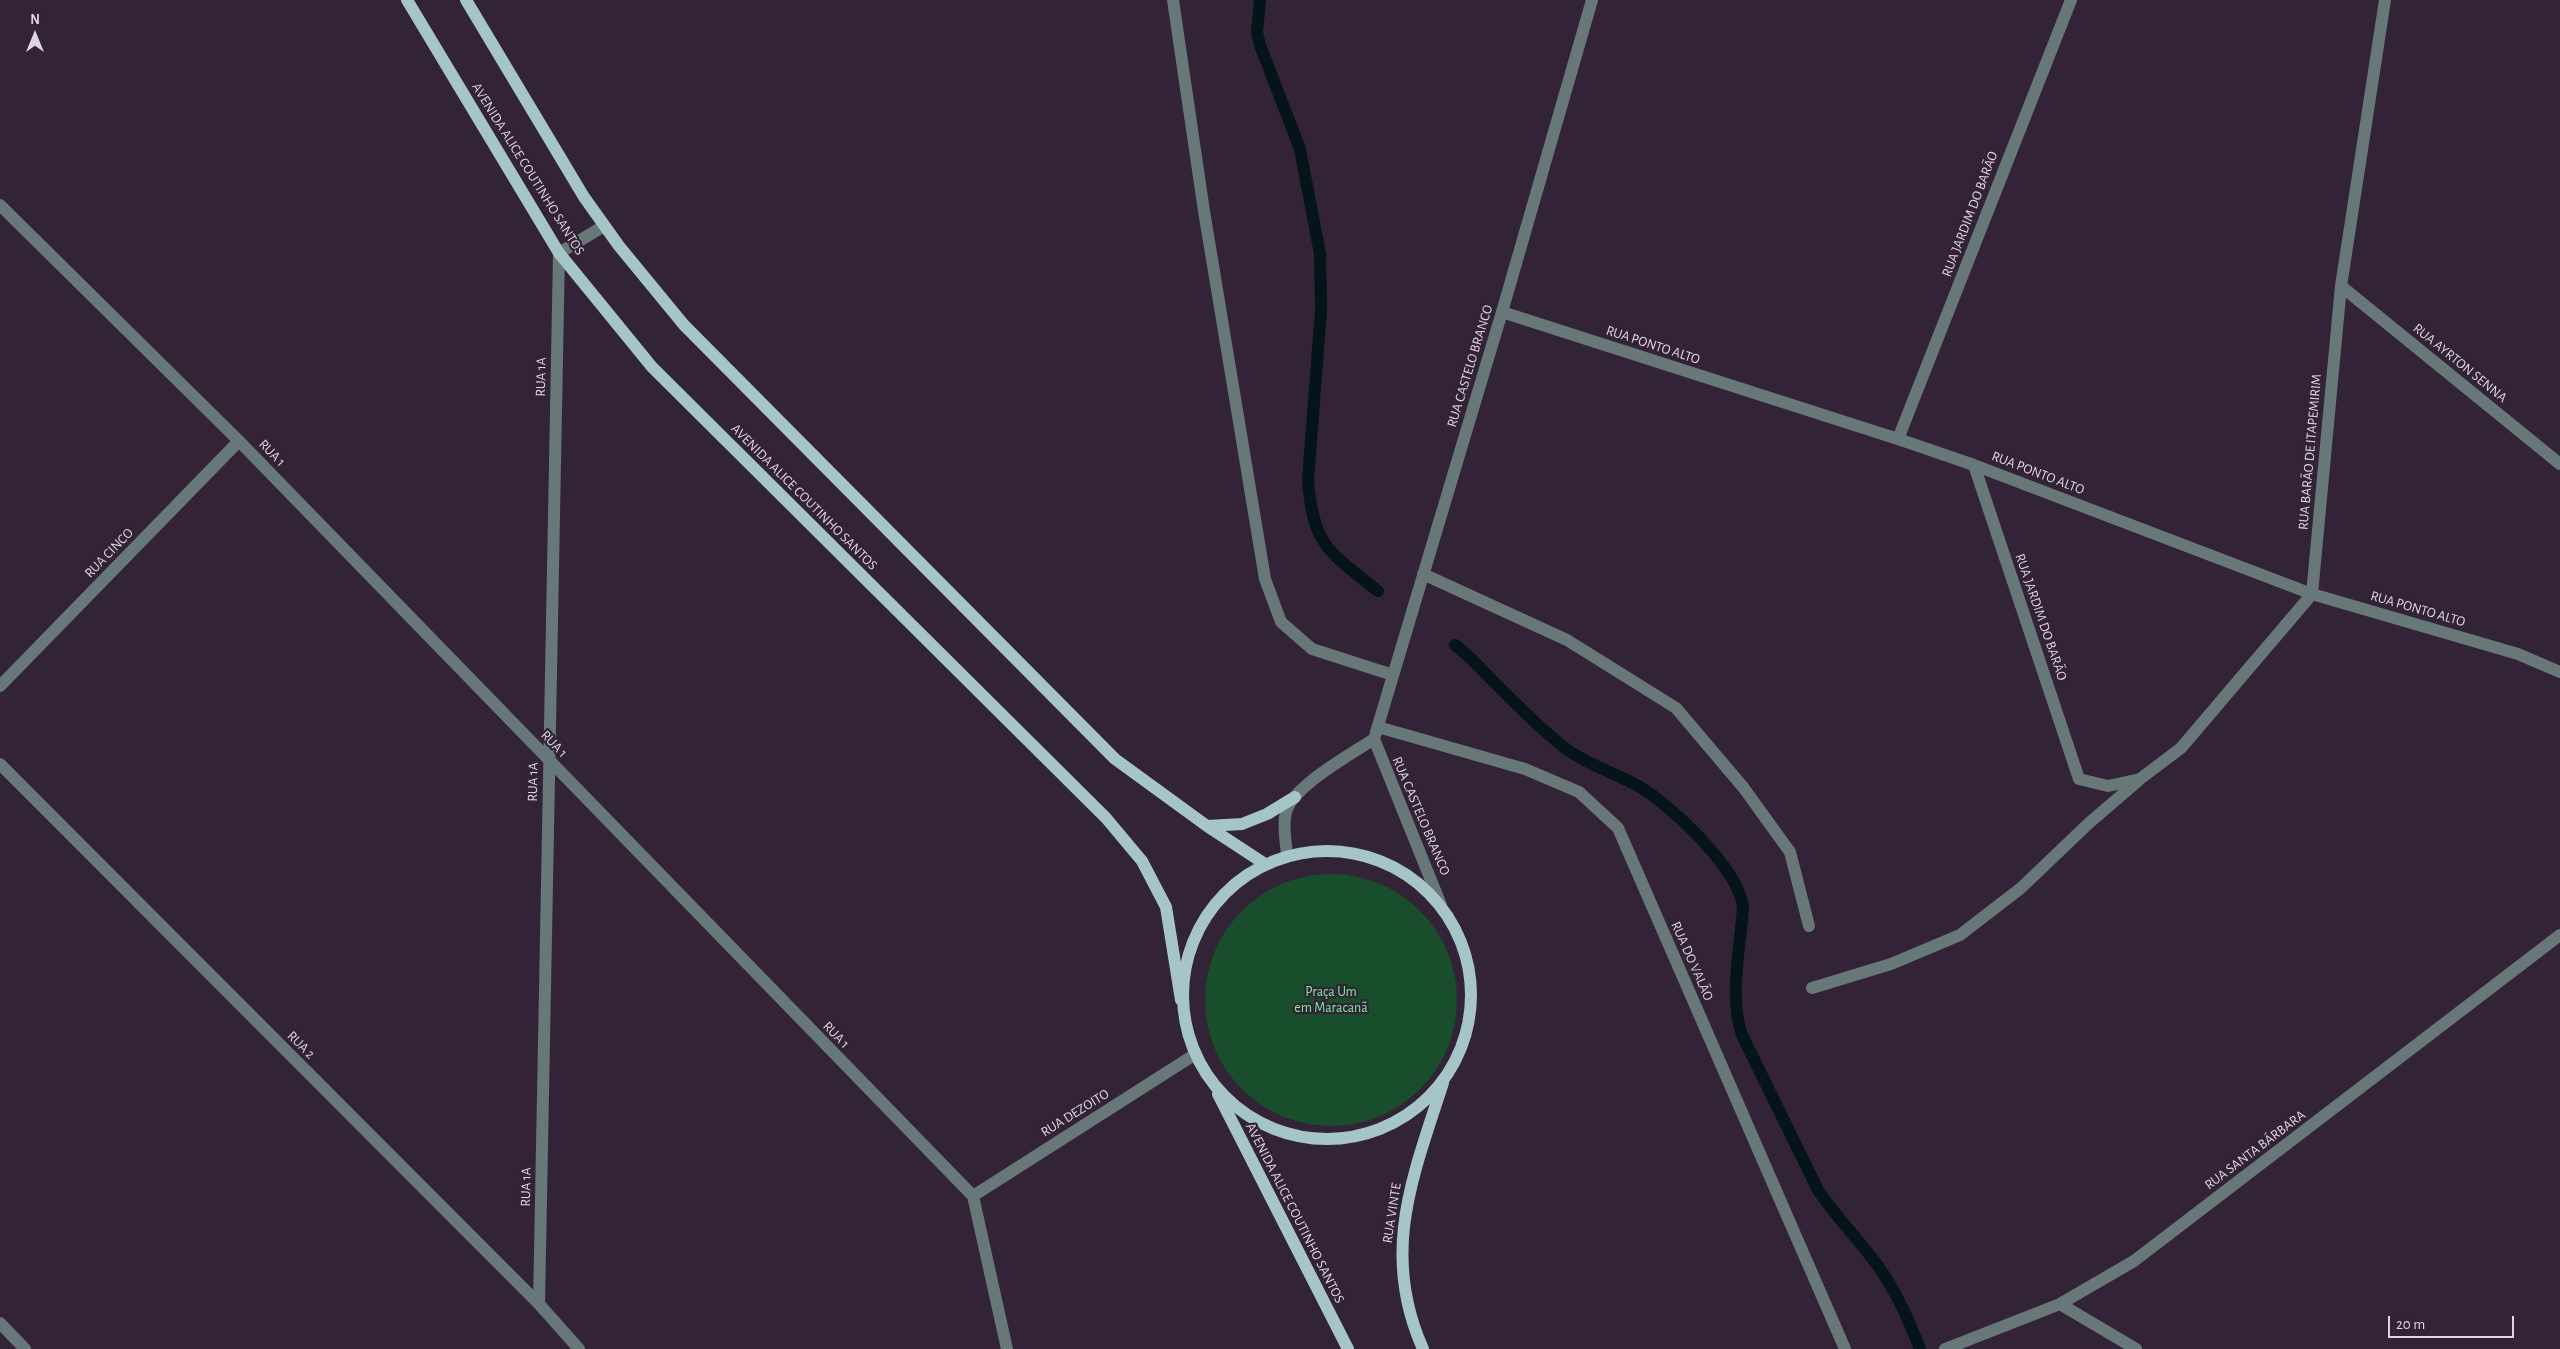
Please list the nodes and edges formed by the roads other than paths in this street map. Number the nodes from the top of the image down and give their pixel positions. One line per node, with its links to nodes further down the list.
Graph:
1 (407, 0): 9 (main road, AVENIDA ALICE COUTINHO SANTOS)
2 (466, 0): 8 (main road)
3 (1173, 0): 19 (street)
4 (1592, 0): 11 (street, RUA CASTELO BRANCO)
5 (2071, 0): 12 (street, RUA JARDIM DO BARÃO)
6 (2385, 0): 10 (street, RUA BARÃO DE ITAPEMIRIM)
7 (0, 205): 13 (street, RUA 1)
8 (604, 226): 9 (street); 26 (main road)
9 (559, 253): 22 (street, RUA 1A); 33 (main road, AVENIDA ALICE COUTINHO SANTOS)
10 (2341, 286): 14 (street, RUA AYRTON SENNA); 17 (street, RUA BARÃO DE ITAPEMIRIM)
11 (1502, 312): 12 (street, RUA PONTO ALTO); 16 (street, RUA CASTELO BRANCO)
12 (1898, 439): 15 (street, RUA PONTO ALTO)
13 (239, 440): 20 (street, RUA CINCO); 22 (street, RUA 1)
14 (2560, 464)
15 (1974, 465): 17 (street, RUA PONTO ALTO); 24 (street, RUA JARDIM DO BARÃO)
16 (1423, 574): 19 (street, RUA CASTELO BRANCO); 30 (street)
17 (2312, 594): 18 (street, RUA PONTO ALTO); 24 (street)
18 (2560, 672)
19 (1393, 675): 21 (street, RUA CASTELO BRANCO)
20 (0, 686)
21 (1376, 733): 25 (street); 29 (street, RUA CASTELO BRANCO); 47 (street, RUA DO VALÃO)
22 (548, 760): 37 (street, RUA 1); 38 (street, RUA 1A)
23 (0, 764): 38 (street, RUA 2)
24 (2140, 779): 32 (street)
25 (1295, 797): 26 (main road); 27 (street)
26 (1207, 826): 28 (main road)
27 (1287, 856): 28 (main road); 29 (main road)
28 (1265, 864): 33 (main road)
29 (1441, 905): 35 (main road)
30 (1809, 926)
31 (2560, 935): 39 (street, RUA SANTA BÁRBARA)
32 (1812, 988)
33 (1181, 1000): 34 (main road, AVENIDA ALICE COUTINHO SANTOS)
34 (1194, 1055): 36 (main road, AVENIDA ALICE COUTINHO SANTOS); 37 (street, RUA DEZOITO)
35 (1443, 1083): 36 (main road); 46 (main road, RUA VINTE)
36 (1216, 1090): 45 (main road, AVENIDA ALICE COUTINHO SANTOS)
37 (972, 1196): 44 (street)
38 (539, 1304): 43 (street, RUA 2)
39 (2060, 1304): 41 (street, RUA SANTA BÁRBARA); 48 (street)
40 (0, 1324): 42 (street)
41 (1948, 1348)
42 (25, 1349)
43 (579, 1349)
44 (1007, 1349)
45 (1348, 1349)
46 (1424, 1349)
47 (1845, 1349)
48 (2136, 1349)

